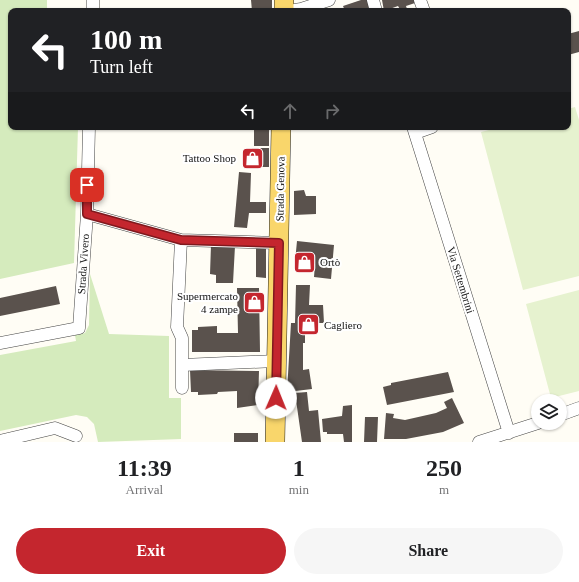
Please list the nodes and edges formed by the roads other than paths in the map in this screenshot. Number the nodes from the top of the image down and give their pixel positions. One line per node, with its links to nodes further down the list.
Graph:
1 (330, 0): 2 (street)
2 (304, 8)
3 (89, 130): 6 (street, Strada Vivero)
4 (281, 130): 8 (main road, Strada Genova)
5 (414, 130): 16 (street, Via Settembrini)
6 (87, 214): 7 (street); 9 (street, Strada Vivero)
7 (181, 240): 8 (street); 11 (street)
8 (279, 243): 10 (main road, Strada Genova)
9 (0, 343)
10 (276, 361): 11 (street); 19 (main road, Strada Genova)
11 (182, 365): 12 (street)
12 (182, 388)
13 (579, 408): 14 (street)
14 (567, 412)
15 (531, 425): 16 (street)
16 (508, 433): 20 (street)
17 (76, 436): 18 (street)
18 (0, 441)
19 (275, 442)
20 (479, 442)

